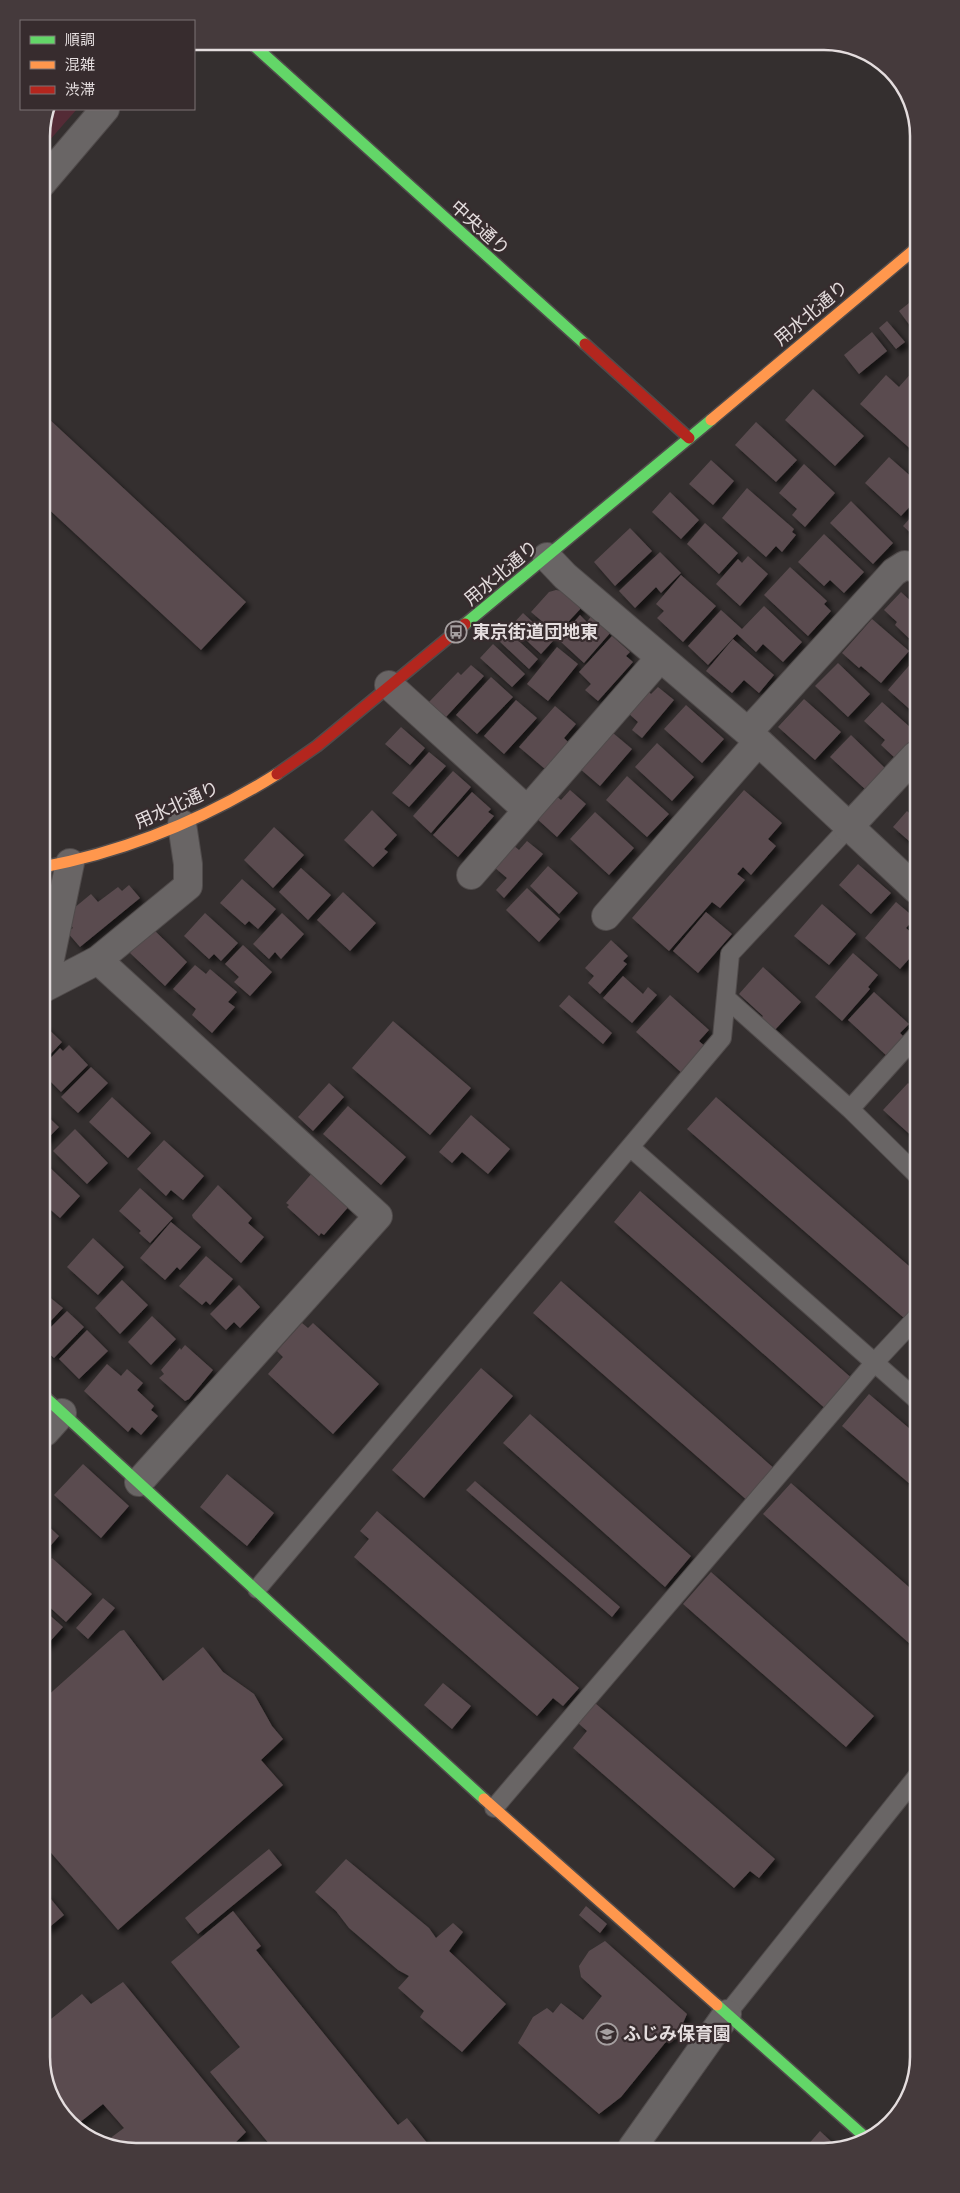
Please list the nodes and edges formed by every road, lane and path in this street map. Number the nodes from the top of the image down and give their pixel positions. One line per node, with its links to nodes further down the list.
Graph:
1 (259, 50): 5 (street, 中央通り)
2 (104, 110): 3 (street)
3 (50, 173)
4 (910, 253): 5 (street, 用水北通り)
5 (689, 438): 6 (street, 用水北通り)
6 (547, 558): 8 (street); 9 (street, 用水北通り)
7 (910, 566): 10 (street)
8 (660, 658): 10 (street); 12 (street)
9 (389, 686): 12 (street); 13 (street, 用水北通り)
10 (753, 737): 14 (street); 19 (street)
11 (910, 761): 14 (street)
12 (527, 810): 17 (street)
13 (182, 824): 15 (street, 用水北通り); 21 (street)
14 (848, 828): 18 (street); 23 (lane)
15 (70, 863): 16 (street, 用水北通り); 20 (street)
16 (50, 866)
17 (471, 875)
18 (910, 884)
19 (606, 916)
20 (50, 959)
21 (98, 960): 22 (street); 32 (street)
22 (50, 985)
23 (726, 998): 25 (lane); 26 (lane)
24 (910, 1043): 25 (lane)
25 (850, 1109): 27 (lane)
26 (630, 1148): 29 (lane); 33 (lane)
27 (910, 1168)
28 (910, 1324): 29 (lane)
29 (875, 1362): 30 (lane); 35 (lane)
30 (910, 1394)
31 (50, 1414): 32 (street)
32 (139, 1482): 33 (street)
33 (257, 1590): 35 (street)
34 (910, 1785): 36 (lane)
35 (494, 1808): 36 (street)
36 (727, 2014): 37 (street); 38 (street)
37 (862, 2134)
38 (636, 2143)

